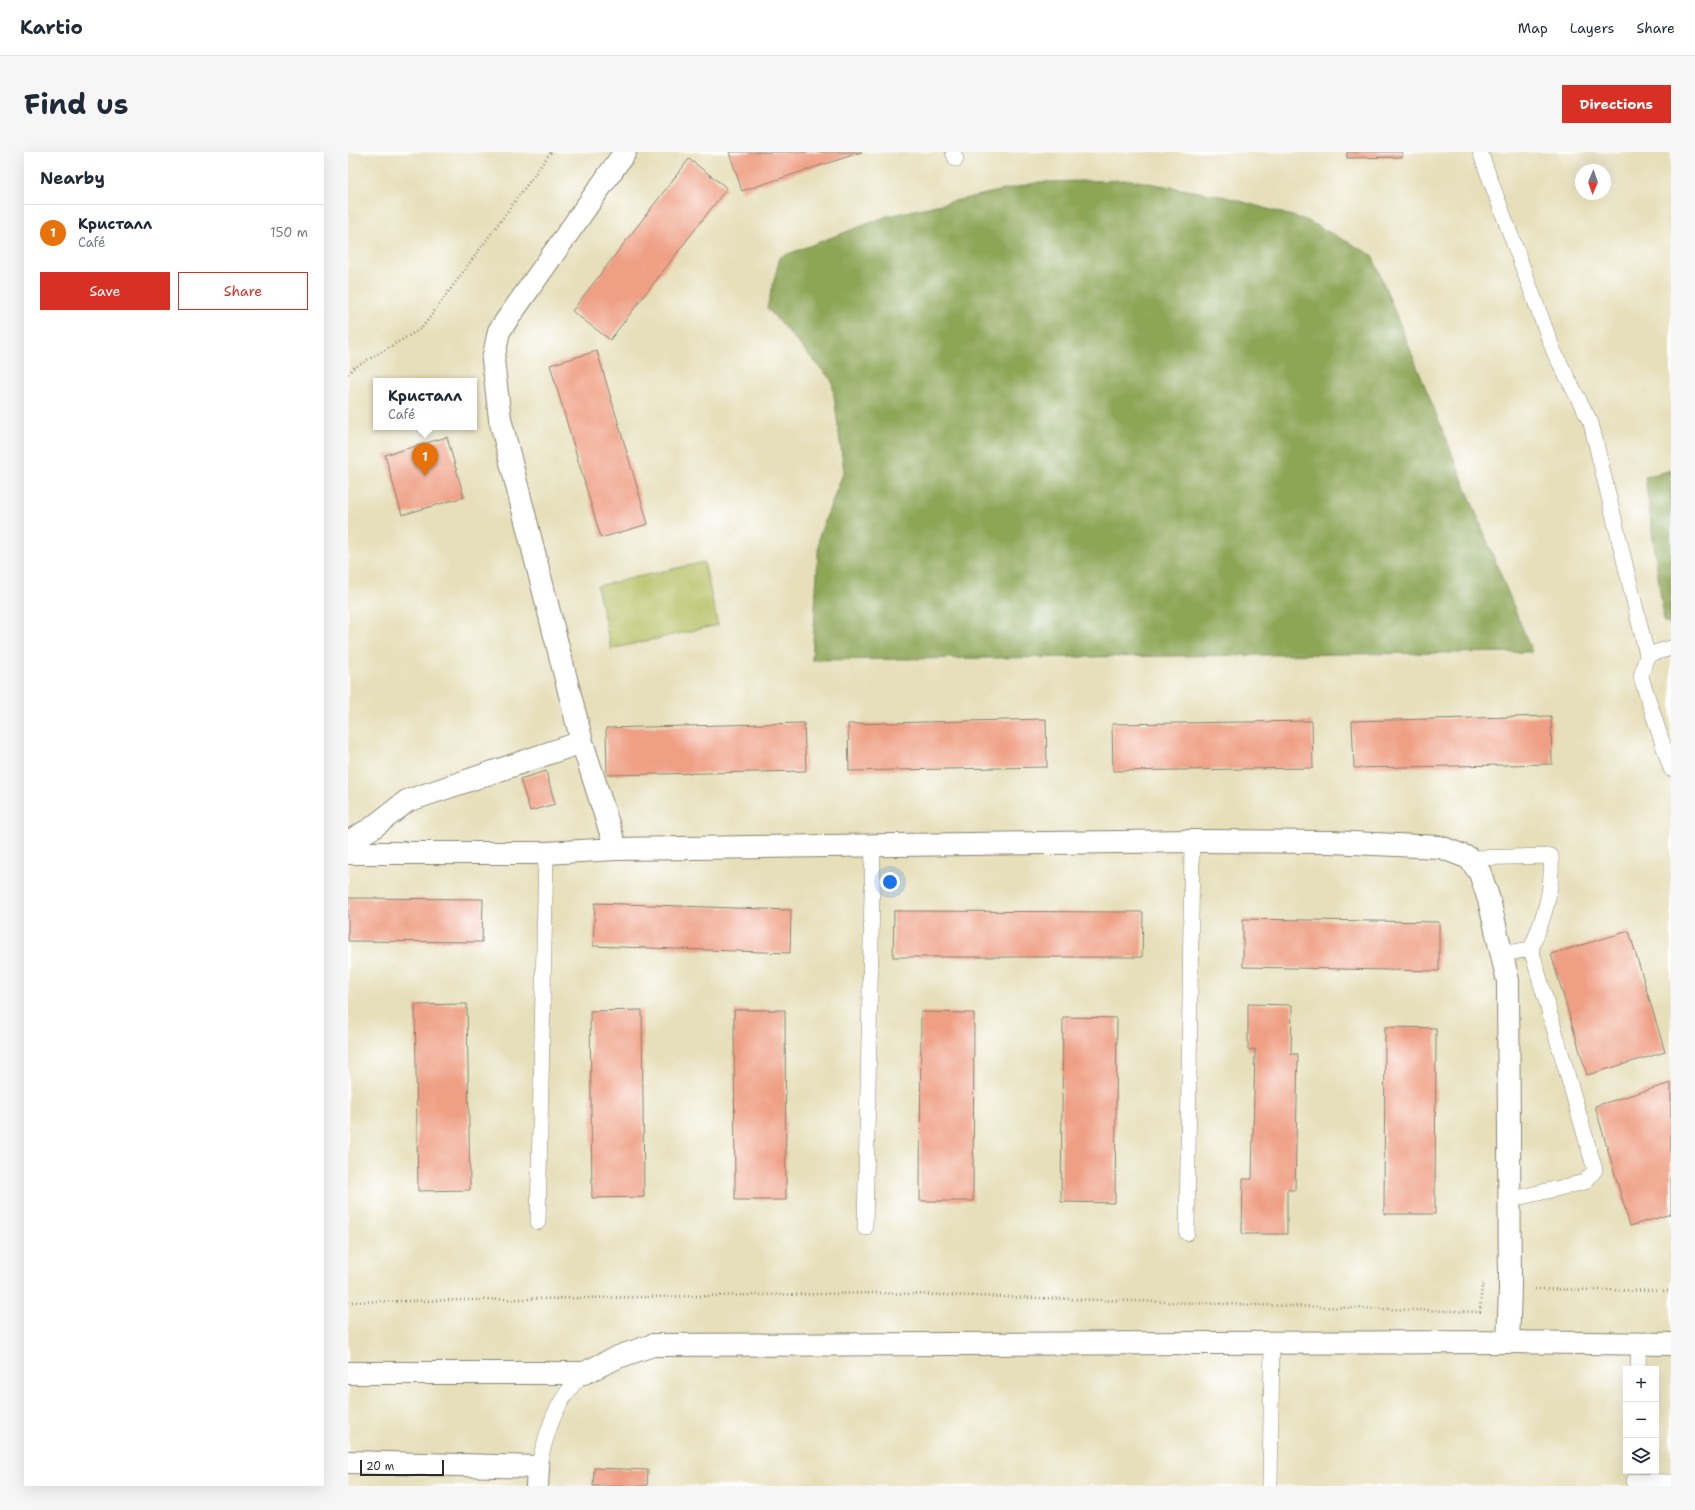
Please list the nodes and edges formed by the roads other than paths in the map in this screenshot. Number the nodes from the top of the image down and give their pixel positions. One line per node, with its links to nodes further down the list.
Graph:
1 (625, 152): 5 (street)
2 (1480, 152): 4 (lane)
3 (1671, 648): 4 (lane)
4 (1647, 655): 6 (lane)
5 (582, 742): 8 (street); 10 (street)
6 (1671, 769)
7 (1192, 841): 9 (street); 13 (street); 19 (lane)
8 (348, 842)
9 (873, 846): 10 (street); 18 (lane)
10 (616, 849): 12 (street)
11 (348, 853): 12 (street)
12 (546, 853): 17 (lane)
13 (1469, 858): 14 (lane); 15 (street)
14 (1531, 950): 15 (lane); 16 (lane)
15 (1503, 954): 16 (street)
16 (1508, 1200): 21 (street)
17 (538, 1222)
18 (865, 1228)
19 (1187, 1233)
20 (1272, 1342): 21 (street); 25 (street); 31 (lane)
21 (1508, 1342): 22 (street)
22 (1639, 1344): 23 (street); 24 (lane)
23 (1671, 1344)
24 (1638, 1366)
25 (584, 1373): 26 (street); 28 (lane)
26 (348, 1374)
27 (348, 1462): 28 (street)
28 (537, 1476)
29 (1634, 1479): 30 (lane)
30 (1671, 1482)
31 (1270, 1486)

